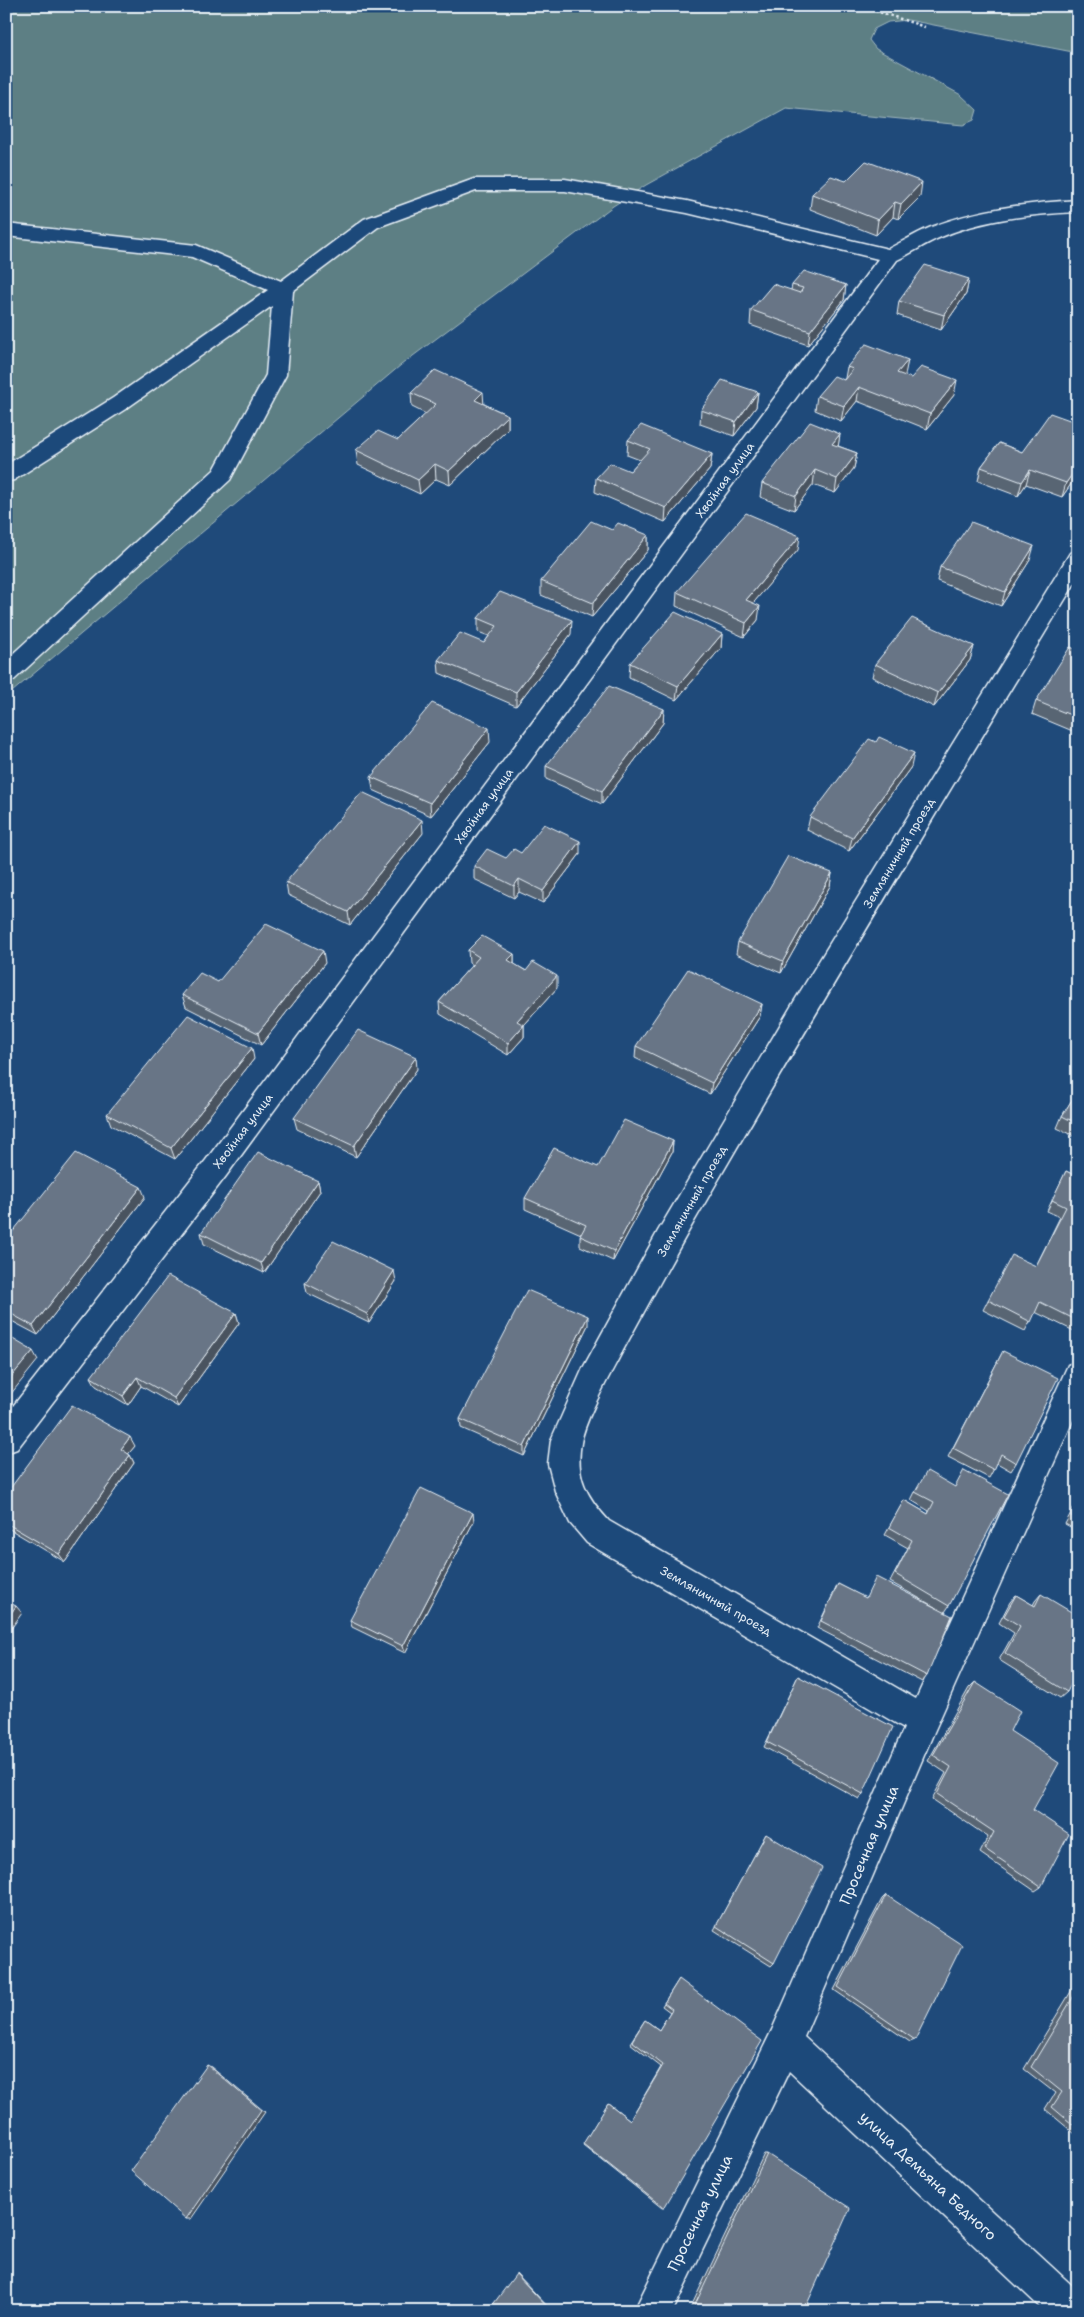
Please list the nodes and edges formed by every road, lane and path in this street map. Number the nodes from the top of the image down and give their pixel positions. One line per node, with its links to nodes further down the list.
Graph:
1 (861, 6): 2 (path)
2 (925, 27)
3 (1078, 206): 5 (street, Хвойная улица)
4 (6, 230): 6 (street)
5 (890, 256): 6 (street); 11 (street, Хвойная улица)
6 (283, 289): 7 (street); 9 (street)
7 (6, 475)
8 (1078, 560): 12 (street, Земляничный проезд)
9 (6, 674)
10 (1078, 1375): 12 (street, Просечная улица)
11 (6, 1439)
12 (923, 1721): 13 (street, Просечная улица)
13 (784, 2042): 14 (street, Просечная улица); 15 (street, улица Демьяна Бедного)
14 (653, 2311)
15 (1072, 2311)

